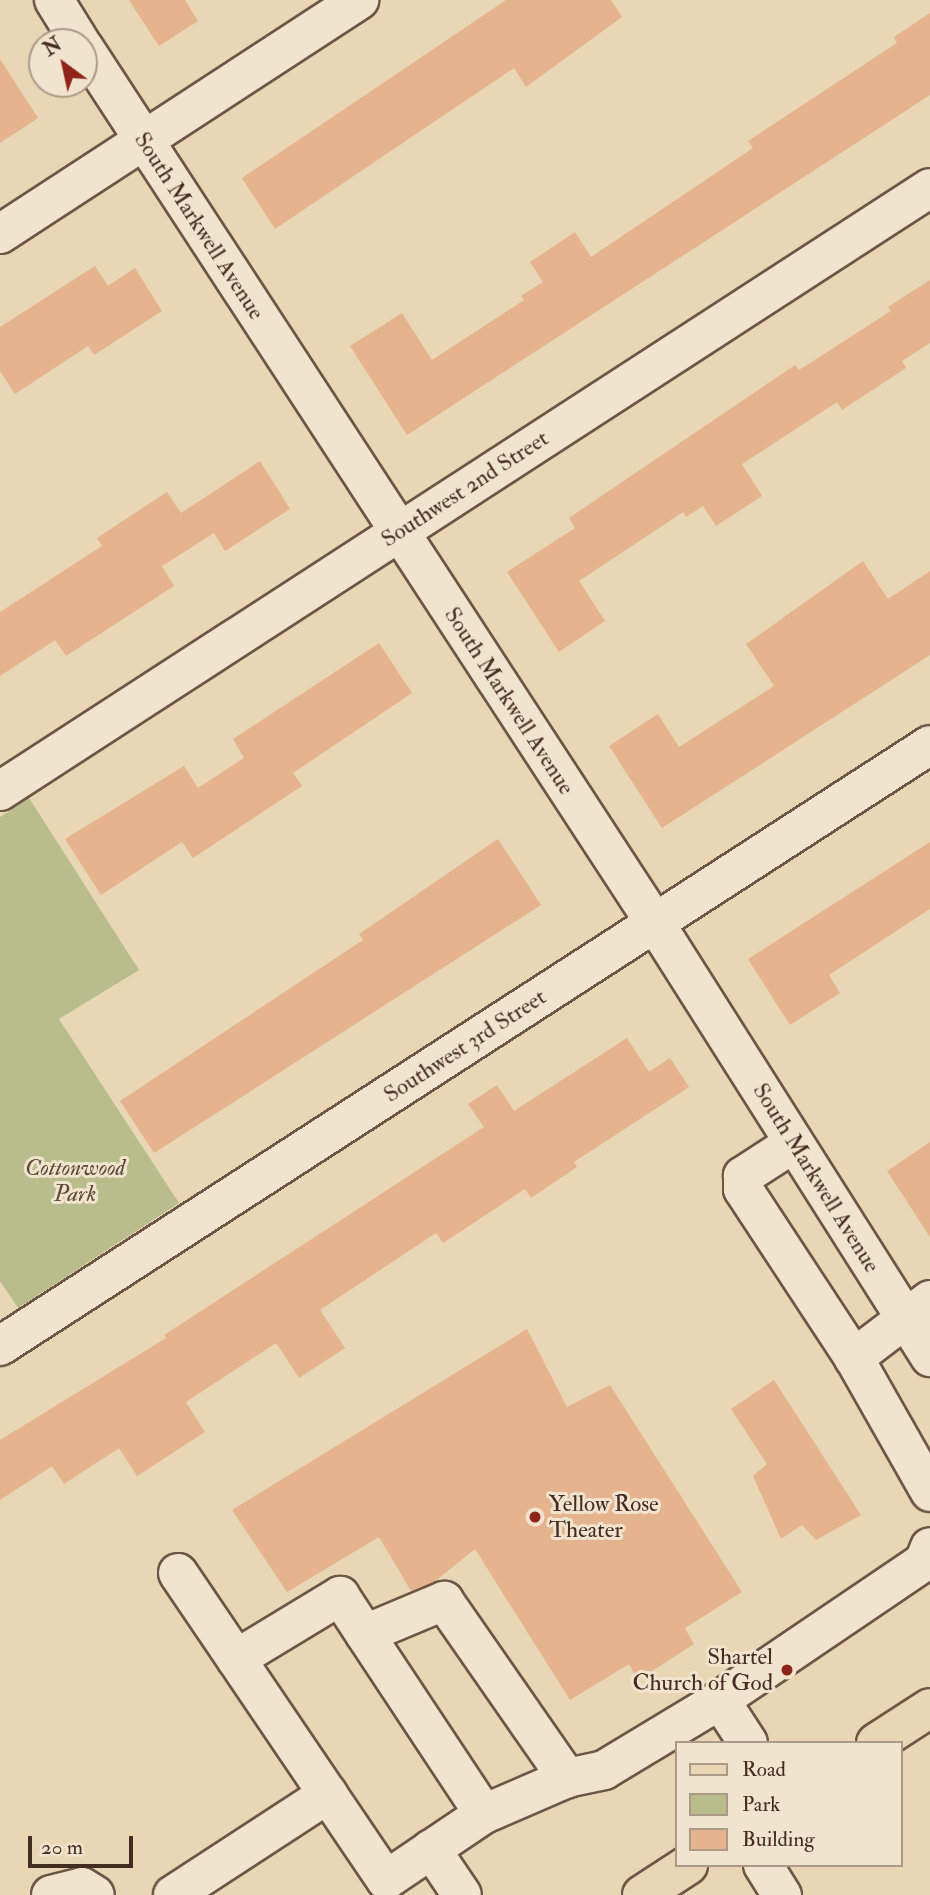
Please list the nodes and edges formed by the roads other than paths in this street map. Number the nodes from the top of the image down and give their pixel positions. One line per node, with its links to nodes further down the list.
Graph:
1 (54, 0): 3 (street)
2 (359, 0): 5 (street)
3 (71, 28)
4 (98, 70): 5 (street, South Markwell Avenue)
5 (144, 141): 7 (street); 8 (street, South Markwell Avenue)
6 (930, 188): 8 (street, Southwest 2nd Street)
7 (0, 234)
8 (398, 533): 10 (street, Southwest 2nd Street); 11 (street, South Markwell Avenue)
9 (930, 745): 11 (street, Southwest 3rd Street)
10 (0, 790)
11 (655, 923): 12 (street, South Markwell Avenue); 14 (street, Southwest 3rd Street)
12 (794, 1143): 13 (street, South Markwell Avenue); 16 (street)
13 (917, 1309): 15 (street, South Markwell Avenue); 16 (street)
14 (0, 1346)
15 (930, 1357)
16 (854, 1358): 17 (street)
17 (930, 1492)
18 (930, 1547): 22 (street)
19 (178, 1573): 21 (street)
20 (365, 1634): 21 (street); 26 (street); 28 (street)
21 (236, 1659): 27 (street)
22 (720, 1700): 24 (street); 26 (street)
23 (926, 1719): 25 (main road)
24 (747, 1741)
25 (880, 1741)
26 (567, 1778): 28 (street)
27 (328, 1794): 32 (street); 33 (street)
28 (484, 1814): 29 (street)
29 (431, 1849): 33 (street); 37 (street)
30 (685, 1867): 38 (main road)
31 (764, 1867): 39 (street)
32 (226, 1881): 36 (street)
33 (374, 1888)
34 (51, 1895): 35 (street)
35 (95, 1895)
36 (173, 1895)
37 (462, 1895)
38 (642, 1895)
39 (782, 1895)

